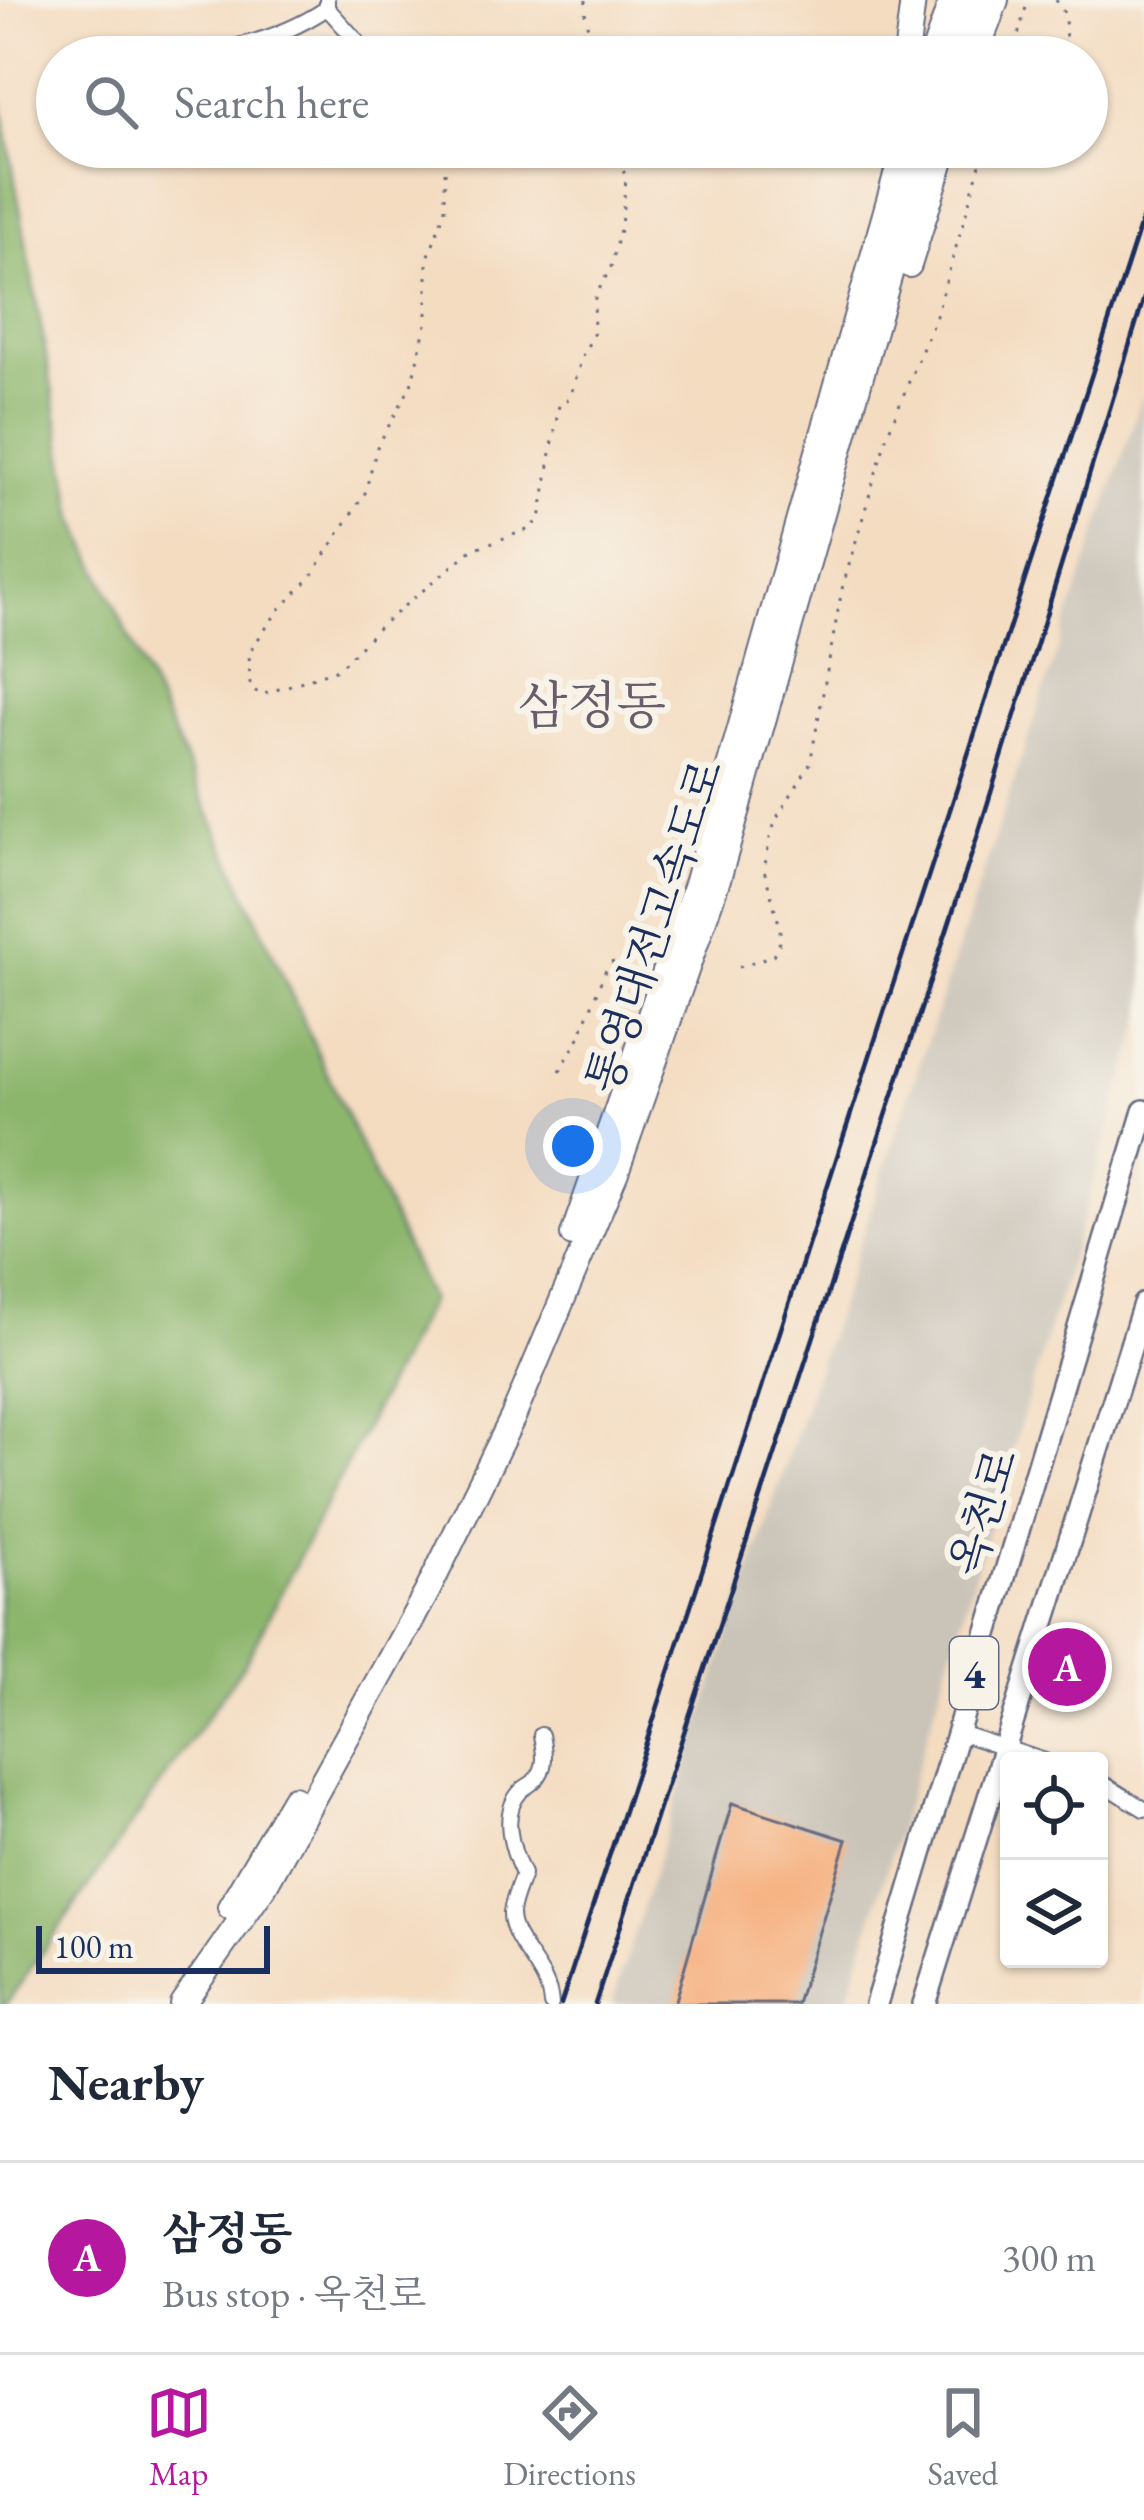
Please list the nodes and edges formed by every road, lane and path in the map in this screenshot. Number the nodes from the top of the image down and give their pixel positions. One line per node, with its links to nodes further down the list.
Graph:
1 (586, 0): 11 (path)
2 (913, 0): 12 (highway)
3 (952, 0): 13 (highway)
4 (972, 0): 14 (highway)
5 (996, 0): 15 (highway)
6 (1028, 0): 16 (path)
7 (1057, 0): 17 (path)
8 (327, 4): 9 (street); 10 (street)
9 (267, 36)
10 (353, 36)
11 (591, 36)
12 (909, 36)
13 (939, 36)
14 (960, 36)
15 (983, 36)
16 (1018, 36)
17 (1066, 36)
18 (445, 168): 19 (path)
19 (623, 168)
20 (887, 168): 25 (highway)
21 (898, 168): 25 (highway, 통영대전고속도로)
22 (920, 168): 26 (highway, 통영대전고속도로)
23 (939, 168): 26 (highway)
24 (979, 168): 28 (path)
25 (872, 259): 38 (highway, 통영대전고속도로)
26 (814, 539): 39 (highway, 통영대전고속도로)
27 (622, 959): 29 (path)
28 (739, 967)
29 (560, 1071)
30 (1144, 1111): 32 (main road, 옥천로 / 4)
31 (1144, 1304): 34 (main road, 옥천로 / 4)
32 (956, 1732): 34 (street); 41 (main road, 옥천로 / 4)
33 (541, 1735): 40 (street)
34 (1006, 1747): 35 (street); 42 (main road, 옥천로 / 4)
35 (1020, 1752)
36 (1108, 1787): 37 (street)
37 (1144, 1809)
38 (163, 2004)
39 (182, 2004)
40 (550, 2004)
41 (876, 2004)
42 (924, 2004)

